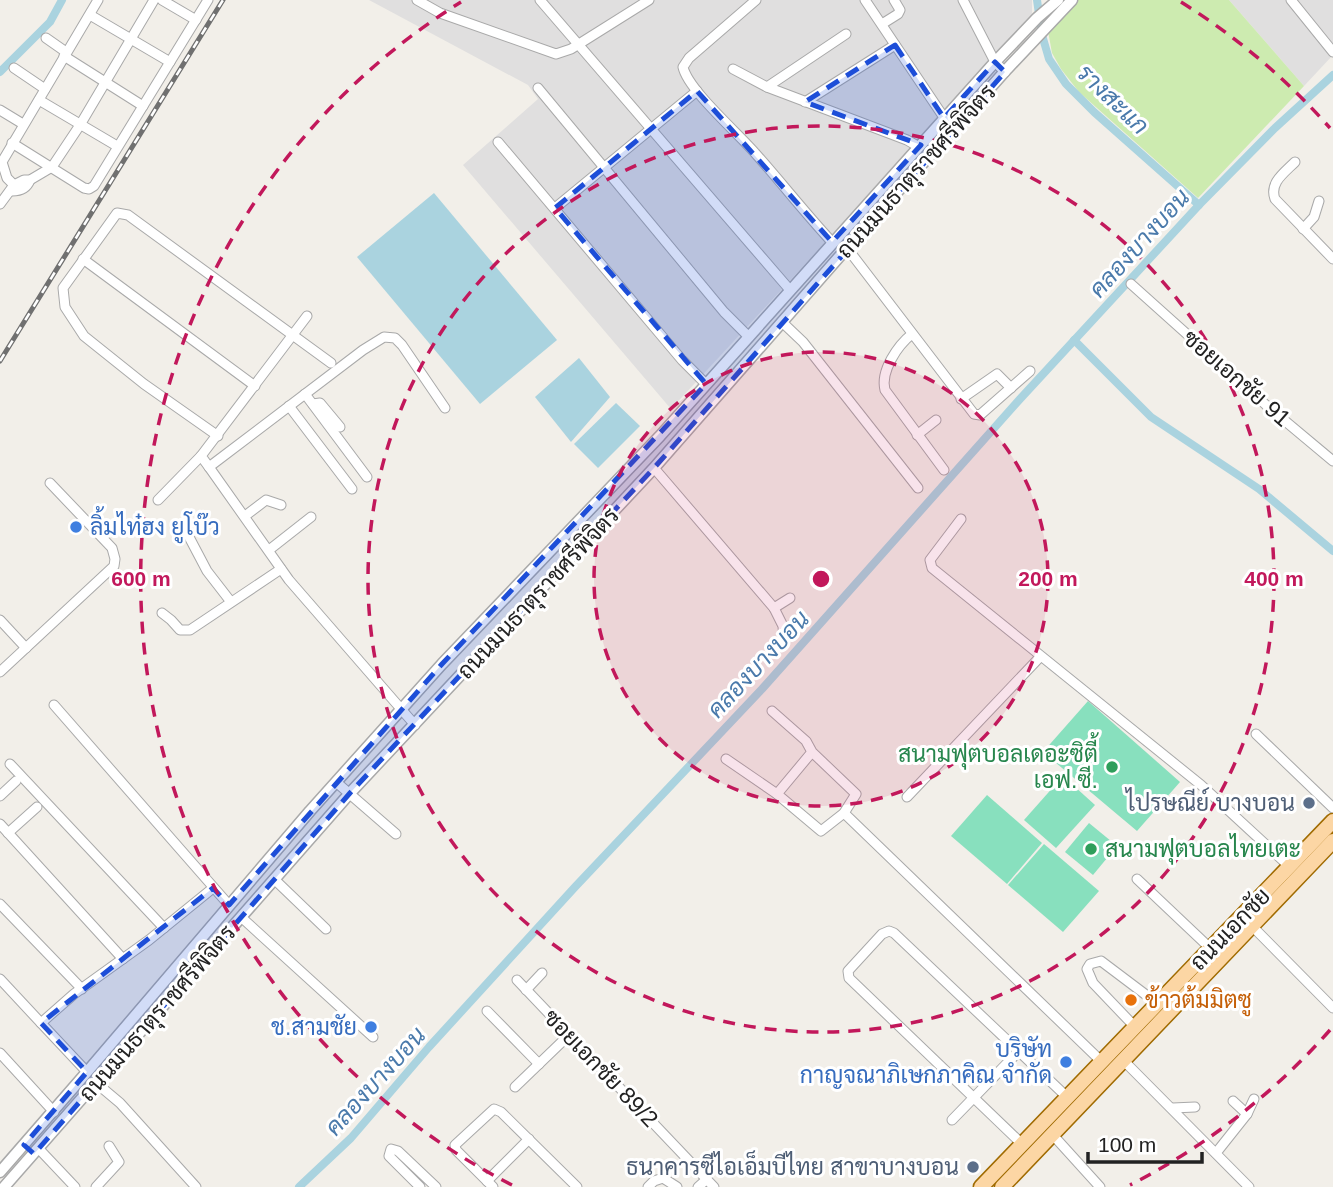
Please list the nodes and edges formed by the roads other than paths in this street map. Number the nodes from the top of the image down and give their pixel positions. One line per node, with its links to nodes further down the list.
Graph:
1 (98, 0): 14 (street)
2 (154, 0): 21 (street)
3 (162, 0): 15 (street)
4 (208, 0): 15 (street)
5 (417, 0): 22 (street)
6 (541, 0): 22 (street)
7 (649, 0): 22 (street)
8 (756, 0): 35 (street)
9 (865, 0): 16 (street)
10 (894, 0): 16 (street)
11 (963, 0): 27 (street)
12 (1291, 0): 24 (street)
13 (1063, 4): 17 (street, ถนนมนธาตุราชศรีพิจิตร); 19 (street, ถนนมนธาตุราชศรีพิจิตร)
14 (90, 15): 21 (street); 25 (street)
15 (196, 20): 26 (street)
16 (881, 24): 23 (street)
17 (1025, 31): 19 (street); 27 (street, ถนนมนธาตุราชศรีพิจิตร)
18 (846, 34): 32 (street)
19 (1038, 36): 30 (street, ถนนมนธาตุราชศรีพิจิตร)
20 (46, 38): 25 (street)
21 (131, 38): 26 (street); 31 (street)
22 (578, 44): 43 (street)
23 (895, 45): 37 (street); 40 (street)
24 (1333, 52)
25 (65, 54): 31 (street); 34 (street)
26 (170, 62): 38 (street)
27 (995, 62): 30 (street); 40 (street, ถนนมนธาตุราชศรีพิจิตร)
28 (14, 68): 34 (street)
29 (733, 69): 32 (street)
30 (1005, 72): 44 (street, ถนนมนธาตุราชศรีพิจิตร)
31 (105, 83): 38 (street); 42 (street)
32 (767, 87): 37 (street)
33 (538, 88): 50 (street)
34 (45, 89): 36 (street)
35 (697, 91): 43 (street); 56 (street)
36 (38, 100): 41 (street); 42 (street)
37 (805, 102): 48 (street)
38 (143, 106): 47 (street)
39 (0, 110): 41 (street)
40 (944, 119): 44 (street); 48 (street, ถนนมนธาตุราชศรีพิจิตร)
41 (23, 124): 46 (street)
42 (80, 125): 47 (street); 51 (street)
43 (651, 127): 50 (street); 61 (street)
44 (953, 131): 57 (street, ถนนมนธาตุราชศรีพิจิตร)
45 (498, 142): 54 (street)
46 (12, 143): 51 (street); 52 (street)
47 (117, 146): 51 (street)
48 (919, 147): 56 (street, ถนนมนธาตุราชศรีพิจิตร)
49 (1295, 162): 55 (street)
50 (604, 166): 54 (street); 66 (street)
51 (52, 167): 52 (street)
52 (8, 194)
53 (1319, 201): 55 (street)
54 (555, 208): 69 (street)
55 (1303, 229): 59 (street)
56 (832, 242): 61 (street, ถนนมนธาตุราชศรีพิจิตร)
57 (847, 248): 63 (street, ถนนมนธาตุราชศรีพิจิตร); 64 (street)
58 (83, 259): 65 (street); 70 (street); 80 (street)
59 (1333, 259)
60 (1132, 285): 82 (street, ซอยเอกชัย 91)
61 (790, 290): 66 (street, ถนนมนธาตุราชศรีพิจิตร)
62 (307, 316): 65 (street)
63 (783, 323): 84 (street, ถนนมนธาตุราชศรีพิจิตร); 88 (street)
64 (912, 334): 73 (street); 79 (street)
65 (292, 336): 67 (street); 70 (street)
66 (748, 337): 69 (street, ถนนมนธาตุราชศรีพิจิตร)
67 (331, 363)
68 (1030, 371): 71 (street)
69 (706, 384): 108 (street, ถนนมนธาตุราชศรีพิจิตร)
70 (255, 386): 80 (street)
71 (1011, 388): 73 (street); 73 (street)
72 (305, 394): 74 (street); 75 (street); 76 (street)
73 (961, 399)
74 (313, 404): 78 (street); 86 (street)
75 (289, 405): 83 (street); 89 (street)
76 (445, 408)
77 (936, 420): 79 (street)
78 (340, 427)
79 (917, 435): 85 (street)
80 (218, 436): 81 (street)
81 (201, 456): 83 (street); 90 (street)
82 (1333, 461)
83 (209, 467): 92 (street)
84 (654, 468): 100 (street); 110 (street, ถนนมนธาตุราชศรีพิจิตร)
85 (944, 470)
86 (367, 477)
87 (50, 483): 104 (street)
88 (918, 488)
89 (352, 489)
90 (158, 500)
91 (281, 505): 92 (street)
92 (245, 516): 96 (street)
93 (311, 517): 96 (street)
94 (961, 519): 105 (street)
95 (188, 535): 99 (street)
96 (269, 550): 97 (street)
97 (281, 569): 99 (street); 108 (street)
98 (790, 598): 100 (street)
99 (231, 602): 101 (street)
100 (774, 608): 103 (street)
101 (162, 613)
102 (0, 620): 104 (street)
103 (784, 641)
104 (26, 648): 106 (street)
105 (1041, 657): 120 (street); 128 (street)
106 (0, 672)
107 (54, 705): 131 (street)
108 (401, 710): 110 (street); 116 (street, ถนนมนธาตุราชศรีพิจิตร)
109 (772, 712): 112 (street)
110 (415, 726): 117 (street, ถนนมนธาตุราชศรีพิจิตร)
111 (1256, 734): 122 (street)
112 (812, 752): 118 (street); 123 (street)
113 (726, 759): 118 (street)
114 (10, 764): 136 (street)
115 (16, 781): 119 (street)
116 (336, 782): 117 (street); 133 (street, ถนนมนธาตุราชศรีพิจิตร)
117 (351, 793): 127 (street); 129 (street, ถนนมนธาตุราชศรีพิจิตร)
118 (777, 794): 123 (street)
119 (0, 796)
120 (907, 797)
121 (37, 807): 126 (street)
122 (1333, 808)
123 (844, 813): 155 (street)
124 (0, 824): 126 (street)
125 (1331, 830): 128 (main road, ถนนเอกชัย); 135 (main road, ถนนเอกชัย)
126 (8, 833): 139 (street)
127 (396, 834)
128 (1290, 867): 138 (main road, ถนนเอกชัย)
129 (274, 879): 134 (street, ถนนมนธาตุราชศรีพิจิตร); 137 (street)
130 (1137, 879): 138 (street)
131 (213, 888): 133 (street); 136 (street)
132 (0, 904): 143 (street)
133 (229, 905): 157 (street, ถนนมนธาตุราชศรีพิจิตร)
134 (241, 916): 151 (street); 158 (street, ถนนมนธาตุราชศรีพิจิตร)
135 (1252, 926): 146 (street); 154 (main road, ถนนเอกชัย)
136 (164, 928): 139 (street)
137 (326, 929)
138 (1211, 949): 145 (main road, ถนนเอกชัย)
139 (123, 959): 143 (street)
140 (542, 973): 144 (street)
141 (0, 979): 148 (street)
142 (517, 980): 144 (street, ซอยเอกชัย 89/2)
143 (82, 989): 148 (street)
144 (526, 990): 150 (street, ซอยเอกชัย 89/2)
145 (1158, 1004): 149 (main road, ถนนเอกชัย); 149 (street)
146 (1333, 1008)
147 (487, 1011): 156 (street)
148 (41, 1023): 157 (street)
149 (1136, 1028): 155 (main road, ถนนเอกชัย)
150 (569, 1035): 156 (street); 176 (street, ซอยเอกชัย 89/2)
151 (373, 1037)
152 (1018, 1052): 160 (street); 161 (street); 161 (street)
153 (0, 1053): 166 (street)
154 (1125, 1061): 165 (street); 169 (main road, ถนนเอกชัย)
155 (1102, 1062): 160 (main road, ถนนเอกชัย)
156 (539, 1064): 159 (street)
157 (87, 1072): 166 (street, ถนนมนธาตุราชศรีพิจิตร)
158 (95, 1082): 174 (street, ถนนมนธาตุราชศรีพิจิตร); 181 (street)
159 (515, 1087)
160 (1067, 1097): 171 (main road, ถนนเอกชัย)
161 (973, 1099): 168 (street); 171 (street)
162 (1254, 1099): 167 (street)
163 (1233, 1101): 167 (street)
164 (1195, 1107): 165 (street)
165 (1173, 1108): 175 (street)
166 (54, 1112): 172 (street, ถนนมนธาตุราชศรีพิจิตร)
167 (1247, 1114): 175 (street)
168 (952, 1120)
169 (1052, 1134): 190 (main road, ถนนเอกชัย); 191 (street)
170 (529, 1139): 178 (street); 178 (street); 184 (street)
171 (1022, 1144): 189 (main road, ถนนเอกชัย)
172 (24, 1145): 174 (street); 177 (street, ถนนมนธาตุราชศรีพิจิตร)
173 (109, 1146): 180 (street)
174 (37, 1152): 177 (street, ถนนมนธาตุราชศรีพิจิตร); 179 (street)
175 (1216, 1153): 192 (street)
176 (707, 1179): 187 (street); 188 (street, ซอยเอกชัย 89/2)
177 (5, 1181)
178 (490, 1184)
179 (75, 1187)
180 (96, 1187)
181 (196, 1187)
182 (419, 1187): 183 (street)
183 (436, 1187)
184 (577, 1187)
185 (648, 1187): 186 (street)
186 (677, 1187)
187 (698, 1187)
188 (714, 1187)
189 (981, 1187)
190 (1002, 1187)
191 (1100, 1187)
192 (1249, 1187)

